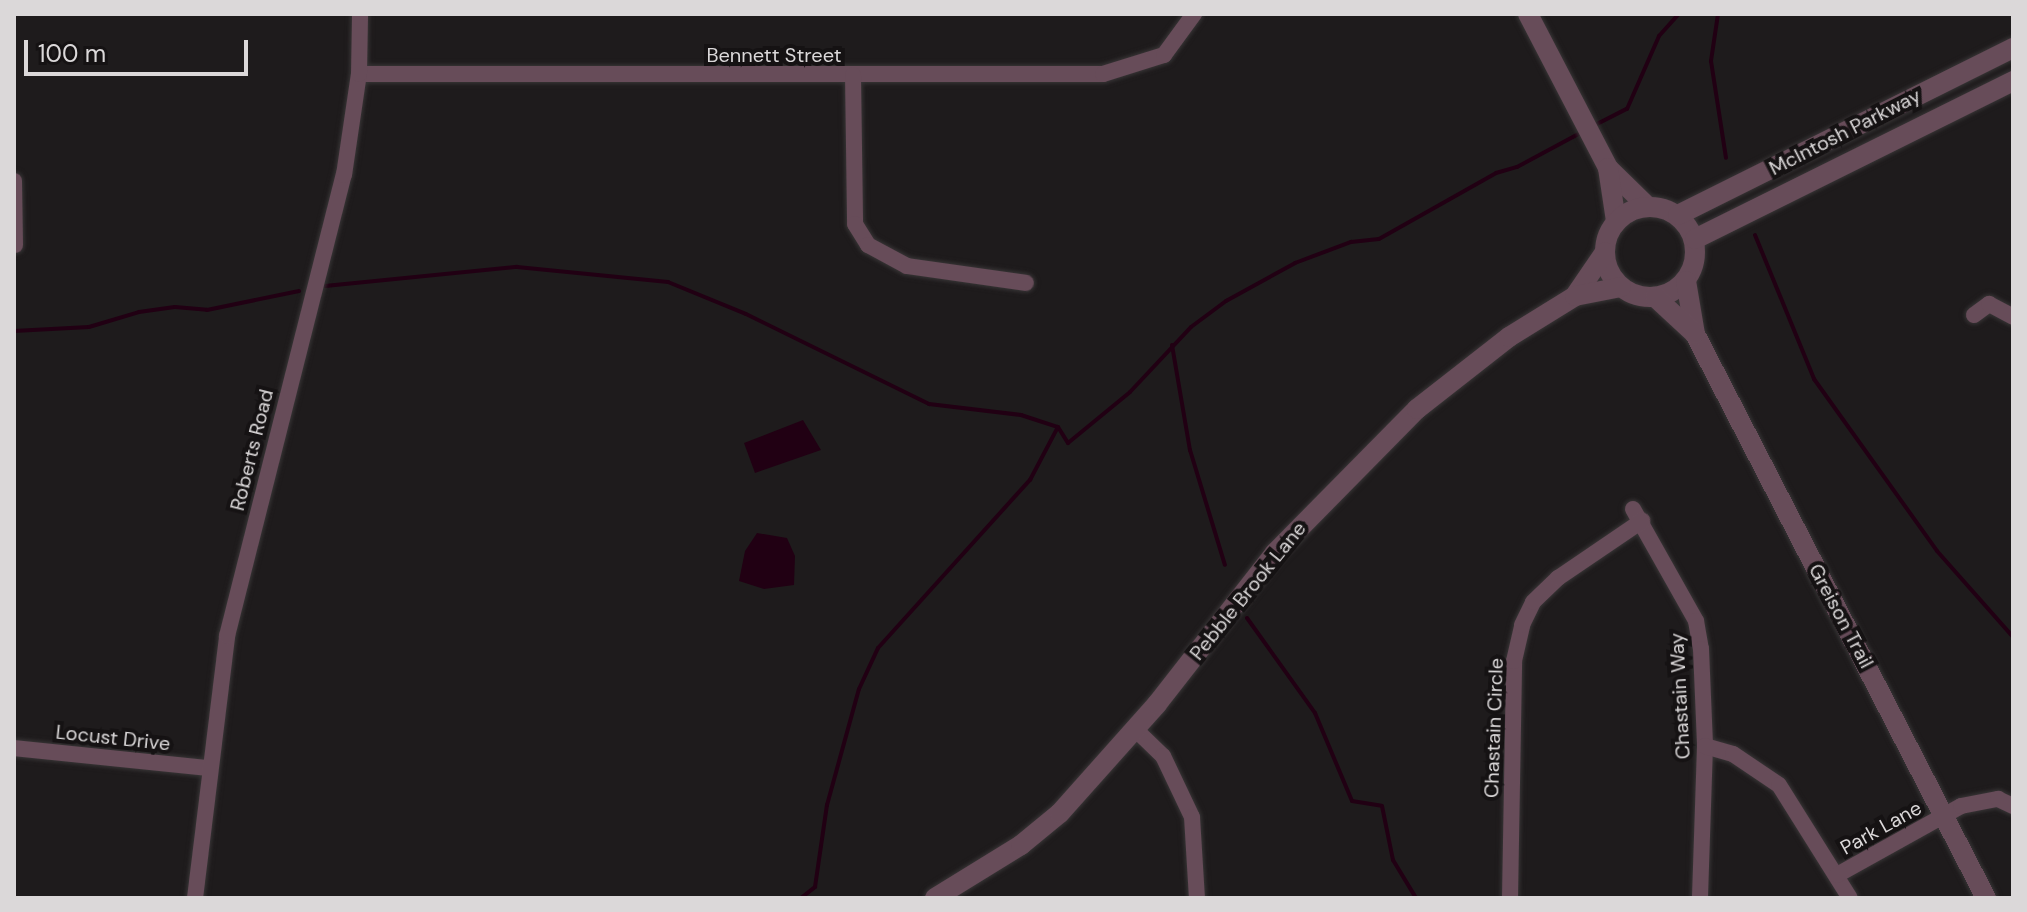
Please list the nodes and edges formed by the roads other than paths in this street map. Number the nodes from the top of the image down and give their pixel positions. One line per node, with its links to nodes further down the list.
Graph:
1 (360, 14): 5 (street, Roberts Road)
2 (1194, 14): 6 (street, Bennett Street)
3 (1528, 14): 8 (street)
4 (2013, 48): 11 (street, McIntosh Parkway)
5 (359, 74): 6 (street, Bennett Street); 28 (street, Roberts Road)
6 (853, 75): 17 (street)
7 (2013, 81): 13 (street, McIntosh Parkway)
8 (1608, 168): 10 (street); 12 (street)
9 (14, 181): 14 (street)
10 (1647, 206): 11 (street); 12 (street)
11 (1678, 215): 13 (street)
12 (1616, 221): 15 (street)
13 (1695, 239): 16 (street)
14 (15, 245)
15 (1605, 252): 18 (street); 19 (street, Pebble Brook Lane)
16 (1686, 281): 20 (street); 23 (street, Greison Trail)
17 (1026, 283)
18 (1621, 287): 19 (street, Pebble Brook Lane); 20 (street)
19 (1575, 296): 25 (street, Pebble Brook Lane)
20 (1655, 297): 23 (street, Greison Trail)
21 (1974, 315): 22 (street)
22 (2013, 317)
23 (1695, 334): 30 (street, Greison Trail)
24 (1637, 515): 26 (street, Chastain Way); 35 (street, Chastain Circle)
25 (1136, 730): 33 (street, Pebble Brook Lane); 34 (street)
26 (1705, 746): 31 (street); 36 (street, Chastain Way)
27 (14, 748): 28 (street, Locust Drive)
28 (208, 768): 32 (street, Roberts Road)
29 (2013, 806): 30 (street, Park Lane)
30 (1944, 817): 31 (street, Park Lane); 38 (street, Greison Trail)
31 (1837, 875): 37 (street)
32 (195, 898)
33 (935, 898)
34 (1197, 898)
35 (1510, 898)
36 (1700, 898)
37 (1850, 898)
38 (1986, 898)

